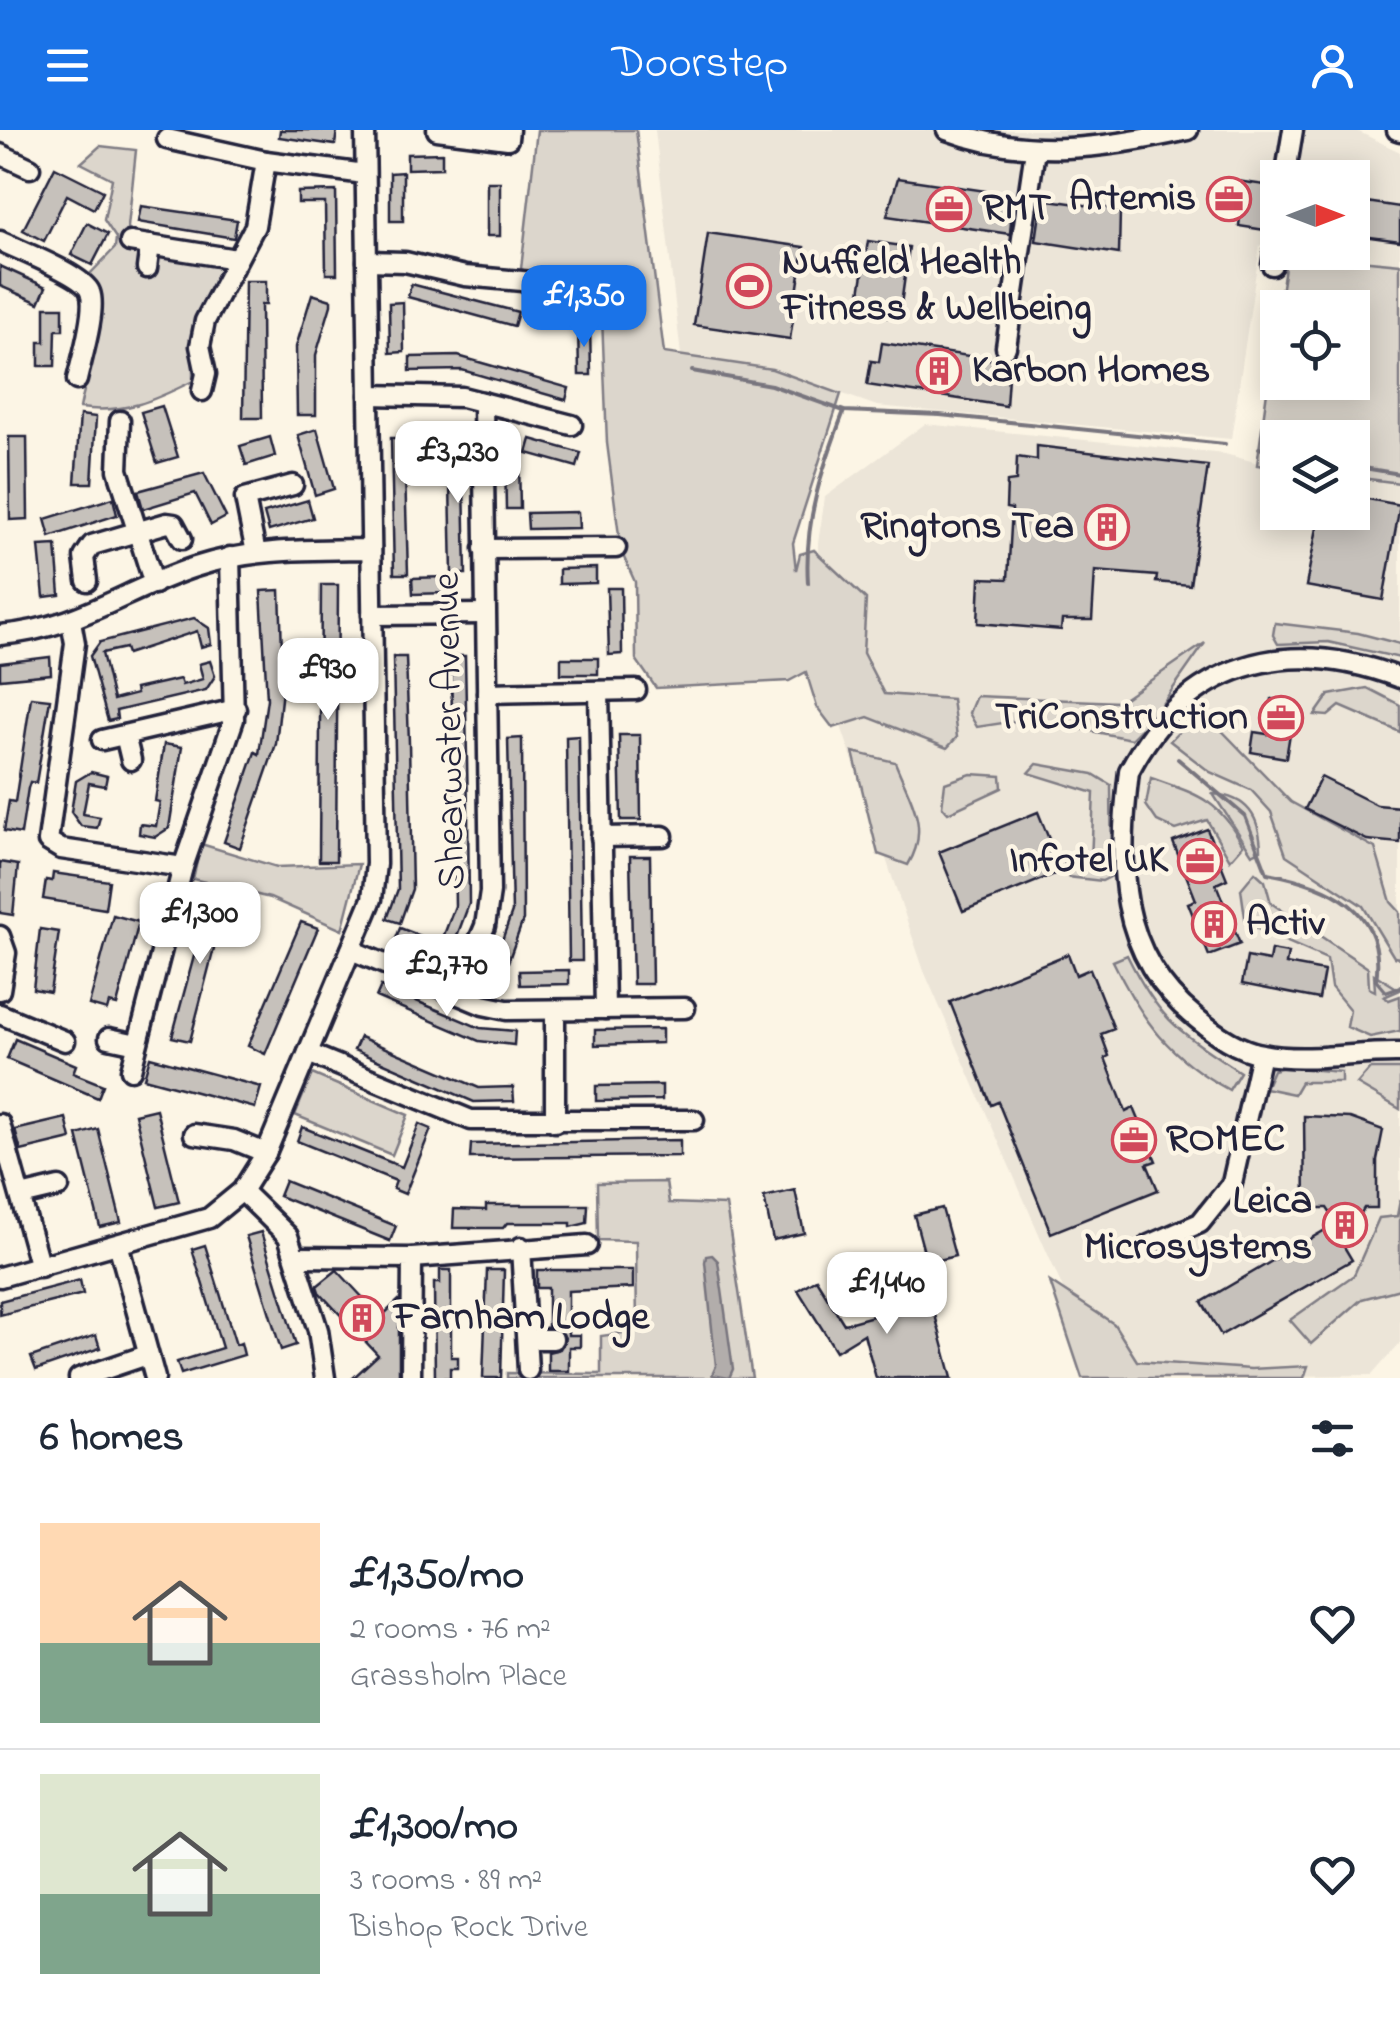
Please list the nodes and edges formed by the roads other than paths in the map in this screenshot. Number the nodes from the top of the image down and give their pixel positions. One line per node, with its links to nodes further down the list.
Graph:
1 (366, 130): 13 (street)
2 (438, 130): 3 (street)
3 (509, 130)
4 (947, 130): 8 (street)
5 (1188, 130): 8 (street)
6 (1293, 130): 10 (street)
7 (179, 136): 11 (street)
8 (1035, 150): 21 (street)
9 (0, 154): 12 (street)
10 (1289, 160)
11 (266, 161): 13 (street); 17 (street)
12 (30, 168)
13 (366, 174): 18 (street)
14 (0, 240): 22 (street)
15 (130, 242): 16 (street)
16 (150, 245): 17 (street); 19 (street)
17 (236, 259): 23 (street)
18 (367, 261): 20 (street); 24 (street)
19 (147, 268)
20 (533, 282)
21 (1006, 347)
22 (86, 369)
23 (202, 391)
24 (369, 395): 25 (street); 31 (street)
25 (483, 402): 27 (street); 33 (street, Shearwater Avenue)
26 (120, 421): 29 (street)
27 (572, 424)
28 (293, 484): 34 (street)
29 (136, 533): 30 (street); 36 (street); 37 (street)
30 (182, 539)
31 (372, 548): 34 (street); 39 (street)
32 (616, 548): 33 (street)
33 (484, 549): 38 (street, Shearwater Avenue)
34 (256, 553): 35 (street)
35 (230, 557): 37 (street); 46 (street)
36 (87, 581)
37 (154, 584): 40 (street)
38 (485, 614): 39 (street); 45 (street, Shearwater Avenue)
39 (372, 615): 54 (street)
40 (71, 621): 41 (street); 52 (street)
41 (0, 635)
42 (1400, 678): 66 (street)
43 (636, 690): 44 (street)
44 (599, 691): 45 (street); 51 (street)
45 (487, 693): 56 (street, Shearwater Avenue)
46 (236, 709): 47 (street); 52 (street)
47 (125, 735): 48 (street); 49 (street)
48 (102, 740)
49 (131, 760)
50 (663, 836): 51 (street)
51 (602, 837): 58 (street)
52 (183, 867): 63 (street)
53 (0, 936): 55 (street)
54 (352, 950): 56 (street); 64 (street)
55 (0, 990)
56 (456, 994): 59 (street)
57 (685, 1008): 58 (street)
58 (605, 1009): 59 (street)
59 (555, 1010): 69 (street)
60 (0, 1014): 62 (street)
61 (109, 1038): 63 (street)
62 (64, 1041)
63 (137, 1044): 67 (street)
64 (308, 1053): 69 (street); 72 (street)
65 (1400, 1053): 66 (street)
66 (1261, 1054): 77 (street)
67 (130, 1070)
68 (694, 1120): 69 (street)
69 (555, 1122)
70 (0, 1124): 75 (street)
71 (194, 1134): 72 (street)
72 (266, 1153): 74 (street)
73 (59, 1187): 75 (street)
74 (242, 1191): 78 (street); 80 (street)
75 (21, 1196): 82 (street)
76 (587, 1245): 79 (street)
77 (1148, 1245)
78 (118, 1247): 82 (street); 86 (street)
79 (521, 1247): 81 (street); 84 (street)
80 (296, 1257): 81 (street); 90 (street)
81 (412, 1258): 91 (street)
82 (40, 1267): 83 (street)
83 (0, 1278)
84 (528, 1339): 85 (street); 87 (street)
85 (553, 1339)
86 (147, 1355): 88 (street); 89 (street)
87 (528, 1370)
88 (79, 1378)
89 (154, 1378)
90 (325, 1378)
91 (411, 1378)

